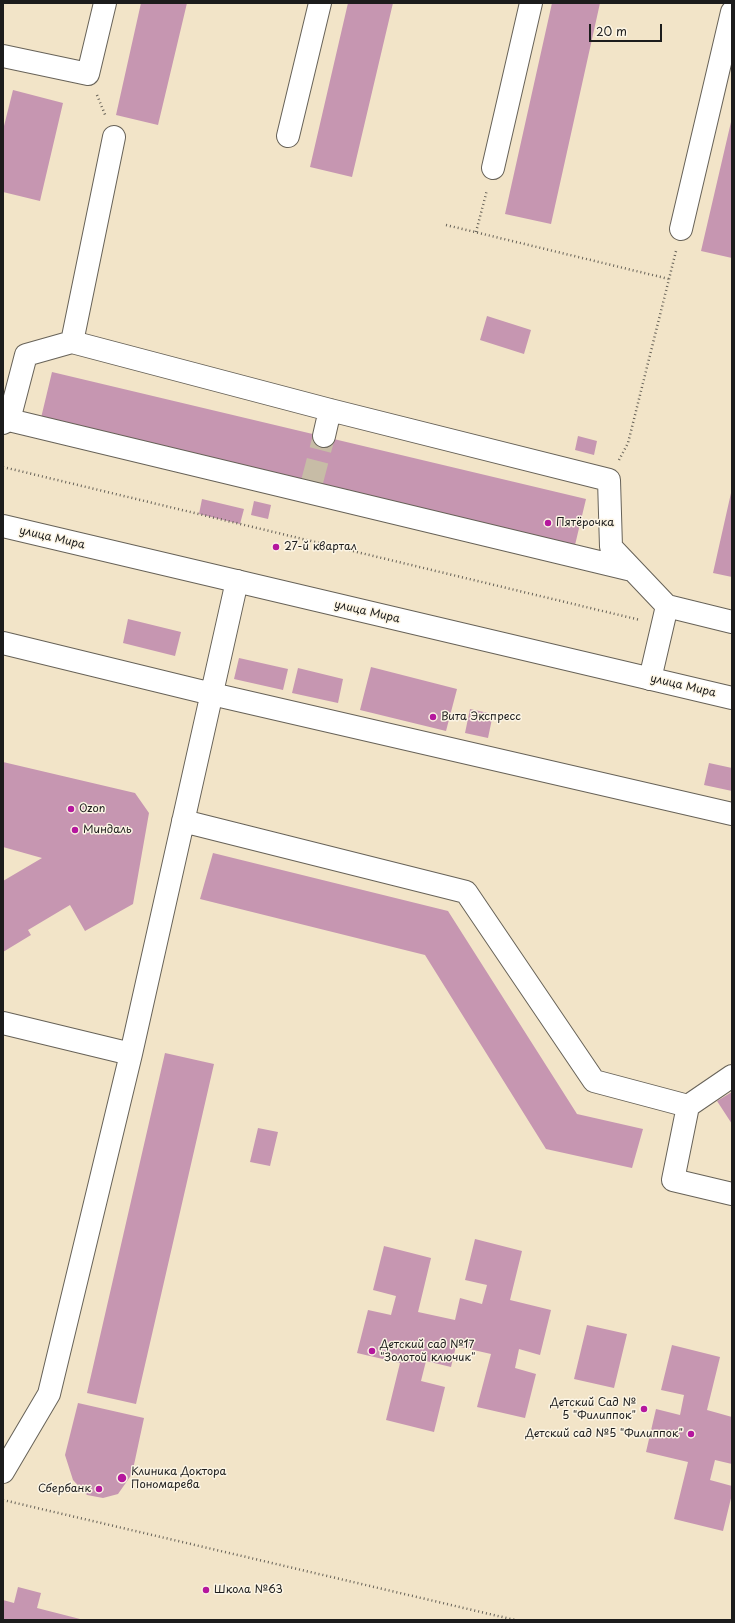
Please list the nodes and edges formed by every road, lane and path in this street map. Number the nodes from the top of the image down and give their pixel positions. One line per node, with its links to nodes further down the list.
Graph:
1 (104, 3): 6 (main road)
2 (320, 3): 7 (main road)
3 (531, 3): 9 (main road)
4 (732, 12): 11 (main road)
5 (3, 56): 6 (main road)
6 (88, 74): 8 (path)
7 (288, 136)
8 (114, 138): 14 (main road)
9 (493, 168): 12 (path)
10 (446, 225): 12 (path)
11 (681, 229): 13 (path)
12 (476, 232): 13 (path)
13 (669, 278): 19 (path)
14 (72, 342): 15 (main road); 16 (main road)
15 (330, 410): 17 (main road); 19 (main road)
16 (6, 422): 21 (main road)
17 (324, 436)
18 (3, 467): 23 (path)
19 (609, 480): 21 (main road)
20 (3, 526): 22 (main road, улица Мира)
21 (632, 570): 23 (main road)
22 (237, 581): 26 (main road, улица Мира); 27 (main road)
23 (665, 616): 24 (main road); 26 (main road)
24 (732, 622)
25 (3, 643): 27 (main road)
26 (650, 678): 28 (main road, улица Мира)
27 (212, 694): 29 (main road); 30 (main road)
28 (732, 698)
29 (732, 814)
30 (183, 821): 32 (main road); 34 (main road)
31 (3, 1023): 32 (main road)
32 (131, 1054): 36 (main road)
33 (732, 1076): 34 (main road)
34 (688, 1106): 35 (main road)
35 (732, 1194)
36 (3, 1472)
37 (3, 1500): 38 (path)
38 (514, 1620)

